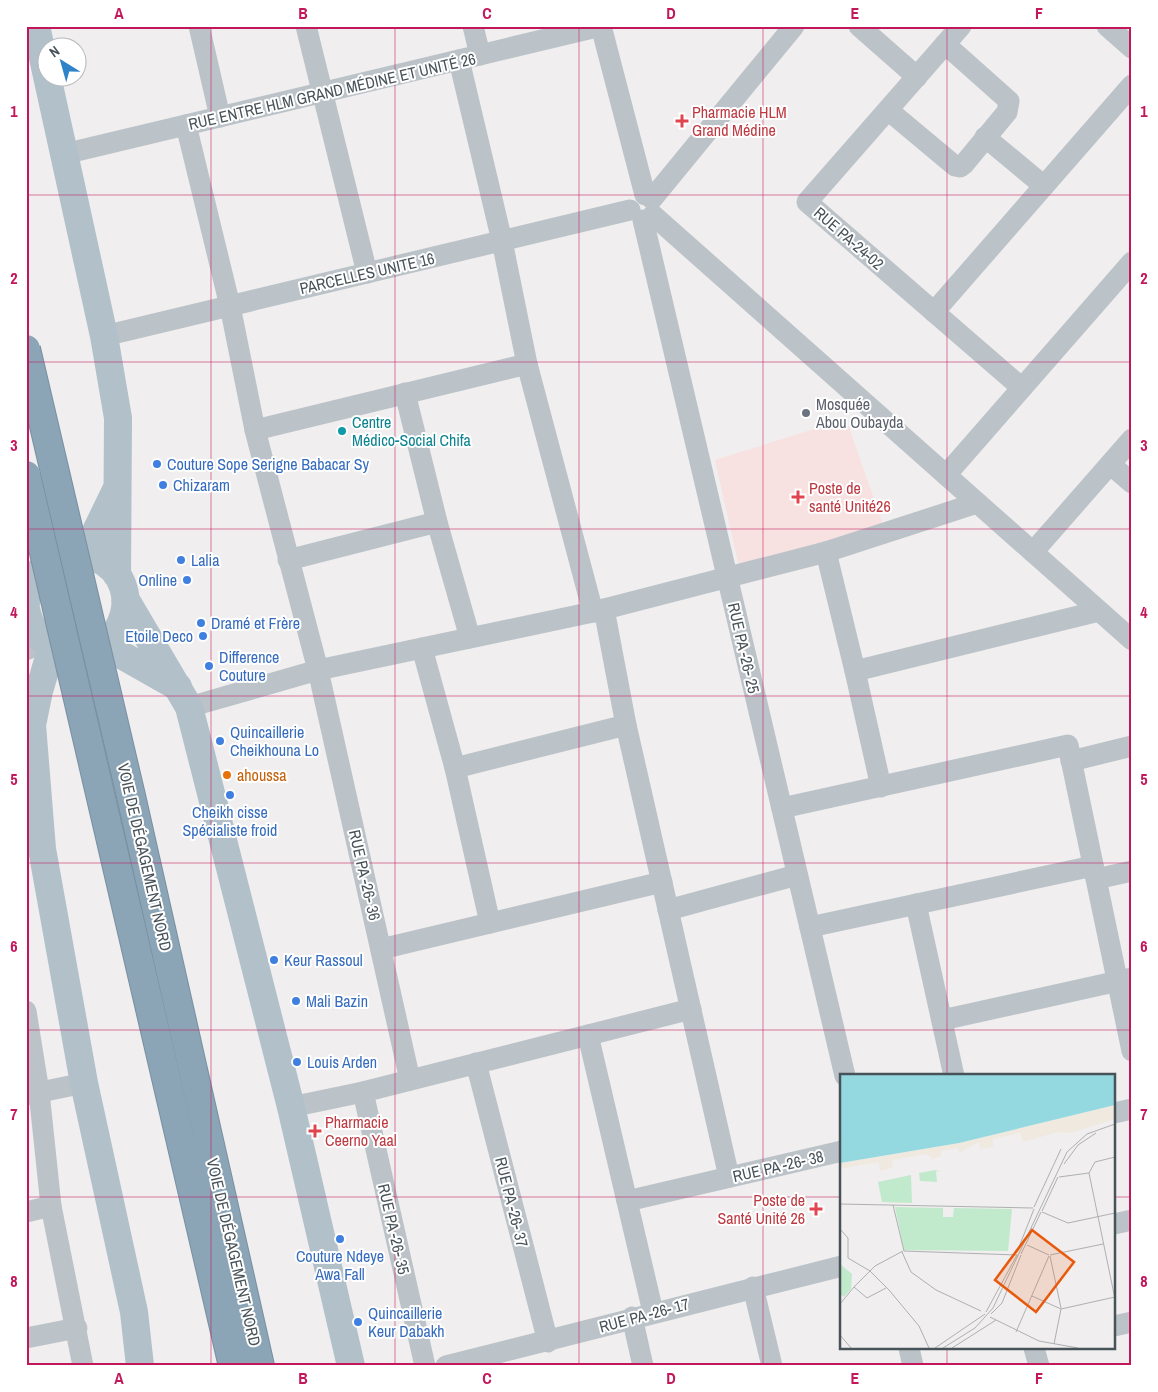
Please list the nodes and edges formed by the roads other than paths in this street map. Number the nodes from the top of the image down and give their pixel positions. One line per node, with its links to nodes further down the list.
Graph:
1 (36, 26): 21 (main road)
2 (199, 26): 18 (street)
3 (306, 26): 16 (street)
4 (473, 26): 12 (street)
5 (601, 26): 12 (street, RUE ENTRE HLM GRAND MÉDINE ET UNITÉ 26); 23 (street, RUE PA -26- 25)
6 (794, 26): 23 (street)
7 (859, 26): 14 (street)
8 (961, 26): 10 (street, RUE PA-24-02)
9 (1107, 26): 11 (street)
10 (945, 44): 14 (street, RUE PA-24-02); 20 (street)
11 (1132, 48)
12 (480, 55): 13 (street, RUE ENTRE HLM GRAND MÉDINE ET UNITÉ 26)
13 (459, 60): 16 (street, RUE ENTRE HLM GRAND MÉDINE ET UNITÉ 26); 24 (street)
14 (917, 77): 17 (street, RUE PA-24-02)
15 (1132, 85): 22 (street)
16 (322, 93): 18 (street, RUE ENTRE HLM GRAND MÉDINE ET UNITÉ 26); 26 (street)
17 (888, 110): 20 (street); 28 (street, RUE PA-24-02)
18 (220, 117): 19 (street, RUE ENTRE HLM GRAND MÉDINE ET UNITÉ 26)
19 (186, 126): 21 (street, RUE ENTRE HLM GRAND MÉDINE ET UNITÉ 26); 27 (street, RUE PA -26- 36)
20 (985, 138): 22 (street)
21 (64, 154): 29 (main road)
22 (1044, 186): 28 (street)
23 (644, 208): 24 (street, PARCELLES UNITE 16); 38 (street); 47 (street, RUE PA -26- 25)
24 (502, 241): 26 (street, PARCELLES UNITE 16); 31 (street)
25 (1132, 262): 32 (street)
26 (367, 273): 27 (street, PARCELLES UNITE 16)
27 (230, 306): 29 (street, PARCELLES UNITE 16); 34 (street, RUE PA -26- 36)
28 (934, 312): 32 (street, RUE PA-24-02)
29 (104, 336): 40 (main road)
30 (26, 349): 117 (highway, VOIE DE DÉGAGEMENT NORD, bridge)
31 (527, 364): 33 (street); 52 (street)
32 (1022, 388): 38 (street)
33 (405, 393): 34 (street); 42 (street)
34 (255, 430): 46 (street, RUE PA -26- 36)
35 (1132, 439): 36 (street)
36 (1110, 464): 39 (street); 44 (street)
37 (26, 474): 116 (highway, VOIE DE DÉGAGEMENT NORD, bridge)
38 (946, 475): 41 (street)
39 (1132, 483)
40 (119, 484): 45 (main road); 49 (main road)
41 (977, 503): 43 (street); 44 (street)
42 (437, 522): 46 (street); 54 (street)
43 (826, 552): 47 (street); 60 (street)
44 (1033, 552): 53 (street)
45 (85, 554): 48 (main road); 49 (main road)
46 (288, 560): 59 (street, RUE PA -26- 36)
47 (727, 577): 52 (street); 69 (street, RUE PA -26- 25)
48 (29, 581): 50 (main road)
49 (122, 587): 58 (main road); 62 (main road)
50 (26, 603)
51 (26, 609): 56 (main road)
52 (599, 610): 54 (street); 64 (street)
53 (1099, 611): 55 (street); 60 (street)
54 (470, 638): 57 (street)
55 (1132, 640)
56 (40, 646): 58 (main road); 61 (main road)
57 (422, 648): 59 (street); 67 (street)
58 (92, 649): 62 (main road); 63 (main road)
59 (318, 670): 62 (street); 78 (street, RUE PA -26- 36)
60 (855, 672): 68 (street)
61 (32, 685): 63 (main road)
62 (185, 697): 92 (main road)
63 (32, 725): 89 (main road)
64 (626, 725): 67 (street); 73 (street)
65 (1132, 746): 66 (street)
66 (1071, 761): 68 (street); 71 (street)
67 (455, 768): 76 (street)
68 (880, 787): 69 (street)
69 (782, 808): 72 (street, RUE PA -26- 25)
70 (1132, 872): 71 (street)
71 (1094, 873): 74 (street); 79 (street)
72 (797, 875): 75 (street); 77 (street, RUE PA -26- 25)
73 (662, 882): 75 (street); 76 (street)
74 (916, 904): 77 (street); 82 (street)
75 (668, 910): 80 (street)
76 (490, 923): 78 (street)
77 (810, 927): 86 (street, RUE PA -26- 25)
78 (381, 949): 88 (street, RUE PA -26- 36)
79 (1124, 979): 82 (street); 84 (street)
80 (691, 1009): 83 (street); 96 (street)
81 (26, 1011): 91 (street)
82 (942, 1020): 87 (street)
83 (588, 1035): 85 (street); 97 (street)
84 (1132, 1051)
85 (476, 1063): 88 (street); 110 (street, RUE PA -26- 37)
86 (844, 1074)
87 (954, 1074)
88 (410, 1080): 90 (street)
89 (84, 1082): 91 (street); 115 (main road)
90 (363, 1092): 92 (street); 119 (street, RUE PA -26- 35)
91 (33, 1093): 98 (street)
92 (290, 1107): 118 (main road)
93 (1132, 1109): 94 (street)
94 (1116, 1113)
95 (840, 1150): 96 (street, RUE PA -26- 38)
96 (729, 1177): 97 (street, RUE PA -26- 38)
97 (627, 1202): 104 (street)
98 (52, 1206): 99 (street); 108 (street)
99 (26, 1212)
100 (1132, 1220): 101 (street)
101 (1116, 1224)
102 (840, 1266): 103 (street, RUE PA -26- 17)
103 (753, 1287): 104 (street, RUE PA -26- 17); 122 (street)
104 (654, 1312): 105 (street, RUE PA -26- 17)
105 (632, 1317): 110 (street, RUE PA -26- 17); 121 (street)
106 (1132, 1322): 107 (street)
107 (1116, 1326)
108 (77, 1328): 109 (street); 114 (street)
109 (26, 1338)
110 (548, 1342): 113 (street, RUE PA -26- 17)
111 (909, 1350): 123 (street)
112 (1035, 1350): 124 (street)
113 (478, 1362): 120 (street, RUE PA -26- 17)
114 (83, 1366)
115 (140, 1366)
116 (233, 1366)
117 (260, 1366)
118 (351, 1366)
119 (425, 1366)
120 (446, 1366)
121 (643, 1366)
122 (772, 1366)
123 (913, 1366)
124 (1039, 1366)

